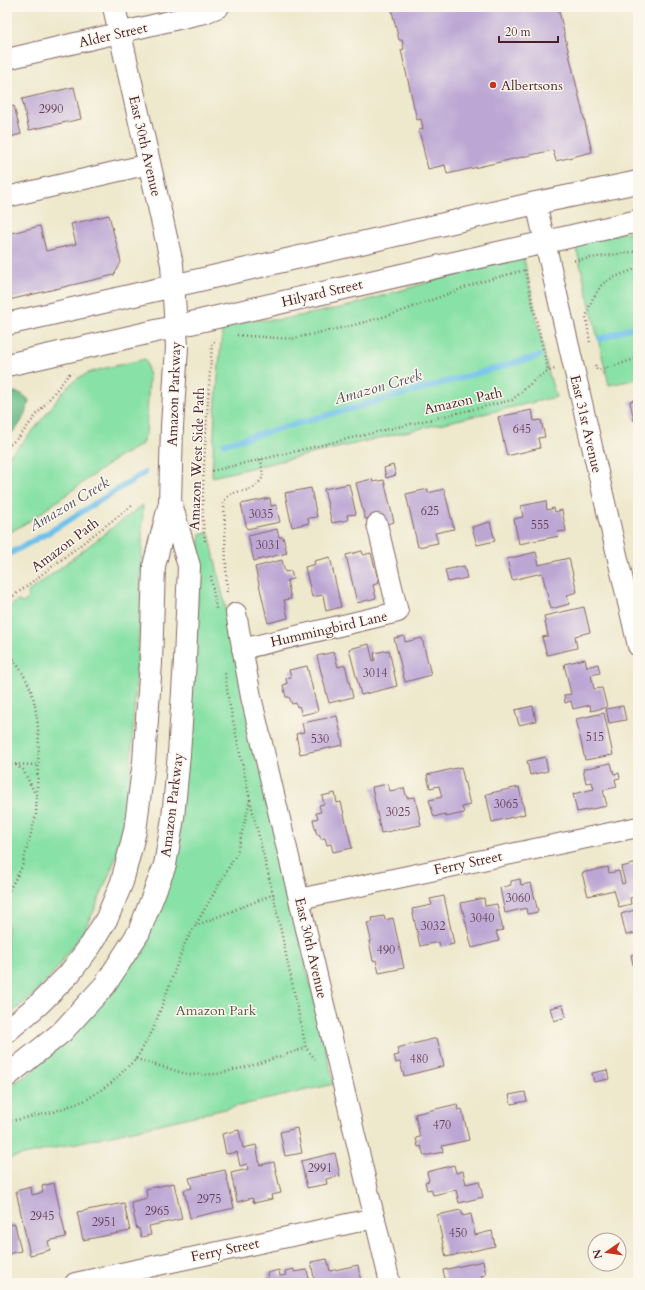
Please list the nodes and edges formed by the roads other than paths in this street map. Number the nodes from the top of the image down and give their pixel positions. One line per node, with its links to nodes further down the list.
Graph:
1 (114, 7): 3 (main road, East 30th Avenue)
2 (219, 7): 3 (street, Alder Street)
3 (120, 33): 4 (street, Alder Street); 5 (main road, East 30th Avenue)
4 (7, 59)
5 (149, 164): 7 (street); 11 (main road, East 30th Avenue)
6 (638, 182): 8 (main road)
7 (7, 197)
8 (536, 203): 10 (street, East 31st Avenue); 11 (main road)
9 (638, 221): 10 (main road, Hilyard Street)
10 (545, 242): 13 (main road, Hilyard Street); 18 (street, East 31st Avenue)
11 (173, 285): 12 (main road); 13 (main road, Amazon Parkway)
12 (7, 324)
13 (176, 326): 14 (main road, Hilyard Street); 15 (main road, Amazon Parkway)
14 (7, 365)
15 (170, 503): 22 (main road, Amazon Parkway); 23 (main road, Amazon Parkway)
16 (377, 524): 19 (street, Hummingbird Lane)
17 (226, 609): 19 (street, East 30th Avenue)
18 (638, 646)
19 (242, 650): 21 (street, East 30th Avenue)
20 (638, 827): 21 (street, Ferry Street)
21 (298, 893): 24 (street, East 30th Avenue)
22 (7, 1031)
23 (7, 1076)
24 (375, 1218): 25 (street, Ferry Street); 26 (street, East 30th Avenue)
25 (75, 1283)
26 (390, 1283)

